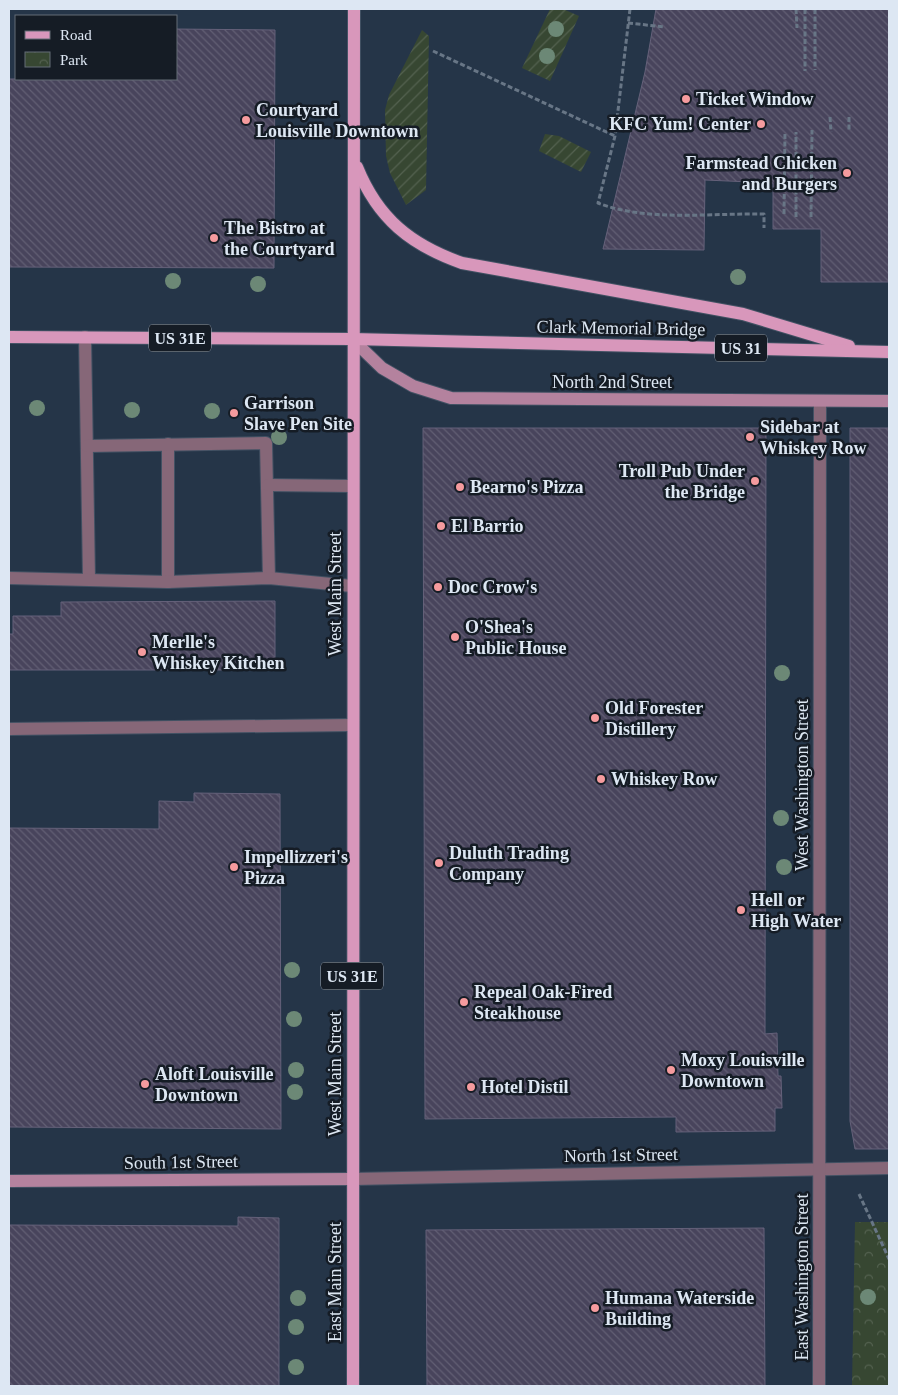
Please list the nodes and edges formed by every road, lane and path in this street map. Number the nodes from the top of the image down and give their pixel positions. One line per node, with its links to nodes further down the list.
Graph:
1 (354, 9): 20 (main road, West Main Street)
2 (630, 9): 6 (path)
3 (796, 9): 8 (path)
4 (805, 9): 11 (path)
5 (815, 9): 10 (path)
6 (628, 23): 7 (path); 19 (path)
7 (665, 27)
8 (797, 28)
9 (433, 51): 19 (path)
10 (815, 70)
11 (805, 71)
12 (830, 117): 17 (path)
13 (849, 117): 18 (path)
14 (812, 130): 23 (path)
15 (785, 132): 21 (path)
16 (796, 132): 22 (path)
17 (831, 132)
18 (849, 132)
19 (615, 136): 24 (path)
20 (354, 160): 27 (main road, West Main Street / US 31E); 28 (main road)
21 (784, 214)
22 (796, 217)
23 (811, 217)
24 (764, 228)
25 (9, 337): 26 (main road, US 31E)
26 (85, 337): 27 (main road, US 31E); 33 (street)
27 (352, 339): 28 (main road, Clark Memorial Bridge / US 31); 30 (street, North 2nd Street); 35 (main road, West Main Street / US 31E)
28 (864, 351): 29 (main road, Clark Memorial Bridge / US 31)
29 (889, 352)
30 (820, 401): 31 (street, North 2nd Street); 43 (street, West Washington Street)
31 (889, 401)
32 (168, 444): 33 (street); 34 (street); 39 (street)
33 (87, 446): 38 (street)
34 (268, 485): 35 (street); 37 (street)
35 (352, 486): 40 (main road, West Main Street / US 31E)
36 (9, 578): 38 (street)
37 (269, 578): 39 (street); 40 (street)
38 (89, 579): 39 (street)
39 (168, 582)
40 (352, 586): 41 (main road, West Main Street / US 31E)
41 (352, 725): 42 (street); 46 (main road, West Main Street / US 31E)
42 (9, 729)
43 (819, 1168): 44 (street, North 1st Street); 46 (street, North 1st Street); 50 (street, East Washington Street)
44 (847, 1168): 45 (street, North 1st Street); 48 (path)
45 (889, 1168)
46 (353, 1179): 47 (street, South 1st Street); 49 (main road, East Main Street / US 31E)
47 (9, 1181)
48 (889, 1259)
49 (353, 1386)
50 (820, 1386)

